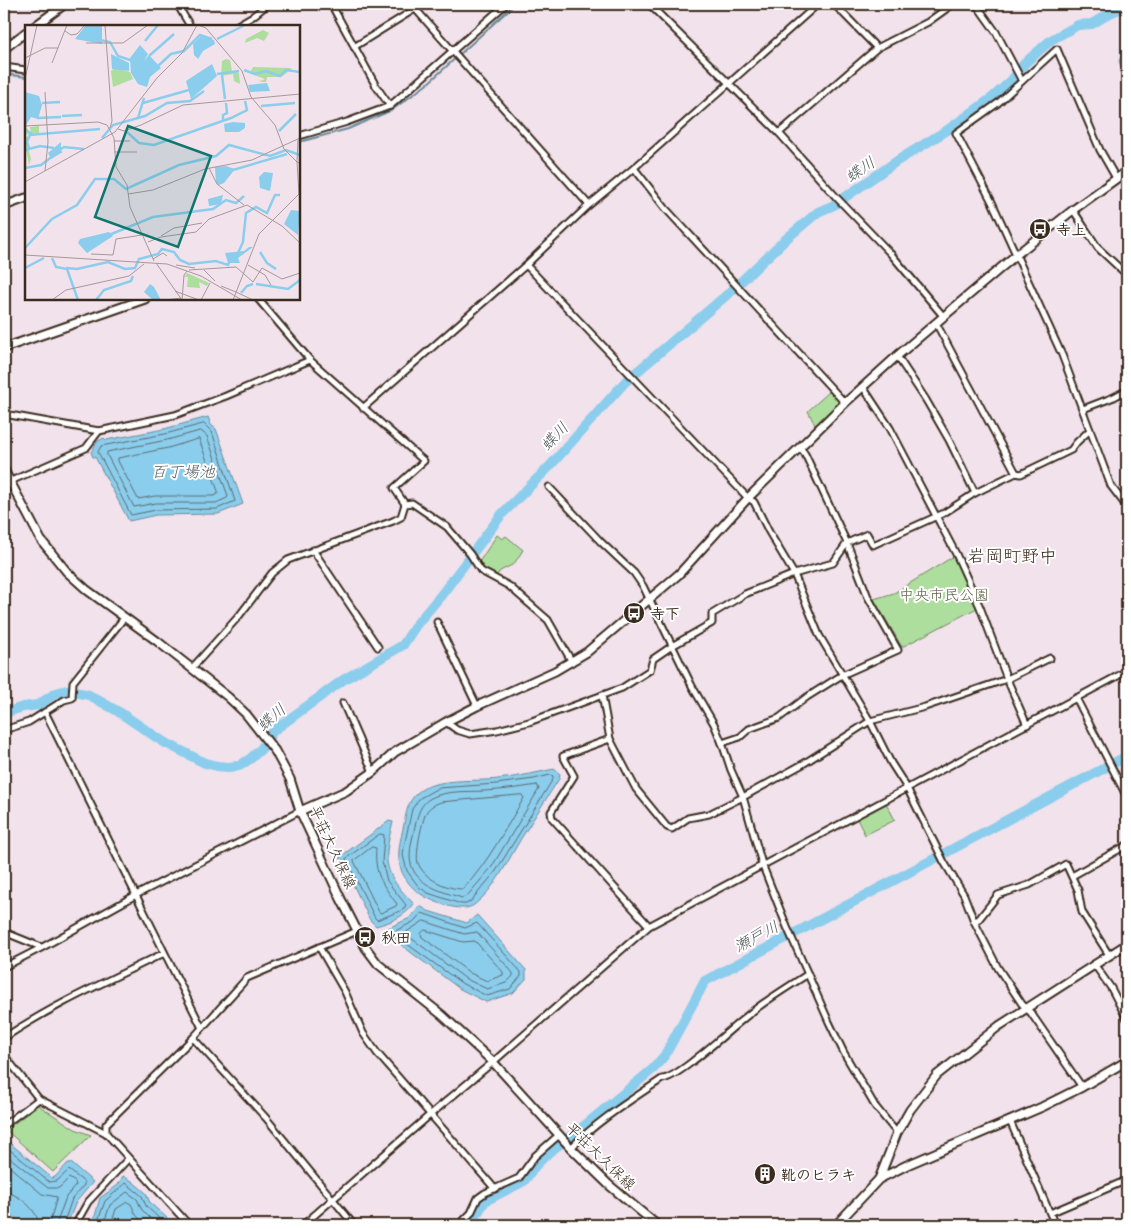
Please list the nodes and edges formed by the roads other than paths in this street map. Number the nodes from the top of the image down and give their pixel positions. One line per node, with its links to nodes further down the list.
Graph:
1 (65, 4): 13 (street)
2 (177, 4): 14 (street)
3 (268, 4): 15 (street)
4 (331, 4): 17 (street)
5 (411, 4): 12 (street)
6 (506, 4): 20 (street)
7 (649, 4): 24 (street)
8 (818, 4): 24 (street)
9 (834, 4): 18 (street)
10 (952, 4): 18 (street)
11 (976, 4): 23 (street)
12 (415, 9): 17 (street); 20 (street)
13 (35, 25)
14 (189, 25)
15 (238, 25)
16 (25, 33): 19 (street)
17 (354, 46): 25 (street)
18 (877, 48): 26 (street)
19 (4, 49)
20 (452, 51): 25 (street); 32 (street)
21 (4, 68): 22 (street)
22 (25, 70)
23 (1022, 81): 30 (street); 35 (street)
24 (728, 83): 26 (street); 28 (street)
25 (390, 106): 27 (street)
26 (779, 133): 40 (street)
27 (300, 136)
28 (634, 168): 32 (street); 47 (street)
29 (1127, 171): 30 (street)
30 (1116, 178): 34 (street)
31 (25, 198): 33 (street)
32 (589, 204): 36 (street)
33 (4, 206)
34 (1073, 210): 35 (street); 37 (street)
35 (1016, 255): 40 (street); 49 (street)
36 (526, 265): 48 (street); 59 (street)
37 (1127, 275)
38 (142, 300): 42 (street)
39 (259, 300): 44 (street)
40 (944, 317): 41 (street)
41 (936, 323): 43 (street); 55 (street)
42 (4, 348)
43 (897, 356): 45 (street); 58 (street)
44 (310, 360): 48 (street); 52 (street)
45 (863, 387): 47 (street); 62 (street)
46 (1127, 390): 49 (street)
47 (846, 403): 53 (street)
48 (363, 408): 60 (street)
49 (1083, 409): 51 (street)
50 (4, 414): 52 (street)
51 (1090, 430): 55 (street); 61 (street)
52 (99, 431): 56 (street)
53 (800, 448): 59 (street); 63 (street)
54 (4, 470): 56 (street, 平荘大久保線)
55 (1016, 473): 58 (street)
56 (6, 484): 67 (street, 平荘大久保線)
57 (549, 487): 66 (street)
58 (975, 493): 62 (street)
59 (748, 498): 65 (street); 66 (street)
60 (405, 504): 64 (street); 72 (street)
61 (1127, 507)
62 (936, 517): 63 (street); 76 (street)
63 (847, 543): 65 (street); 75 (street)
64 (313, 550): 70 (street); 73 (street)
65 (794, 574): 69 (street); 75 (street)
66 (650, 600): 69 (street); 72 (street)
67 (124, 618): 73 (street, 平荘大久保線); 81 (street)
68 (437, 622): 80 (street)
69 (672, 646): 77 (street); 87 (street)
70 (378, 647)
71 (1050, 658): 76 (street)
72 (572, 662): 80 (street)
73 (192, 668): 92 (street, 平荘大久保線)
74 (1127, 671): 78 (street)
75 (842, 675): 82 (street); 87 (street)
76 (1007, 678): 82 (street); 84 (street)
77 (602, 695): 83 (street); 86 (street)
78 (1076, 698): 84 (street); 91 (street)
79 (343, 703): 88 (street)
80 (476, 706): 83 (street)
81 (45, 712): 85 (street); 96 (street)
82 (870, 721): 89 (street); 90 (street)
83 (446, 722): 88 (street)
84 (1027, 725): 89 (street)
85 (4, 730)
86 (610, 739): 90 (street); 98 (street)
87 (722, 742): 90 (street)
88 (373, 772): 92 (street)
89 (907, 788): 94 (street); 97 (street)
90 (742, 797): 94 (street)
91 (1127, 797)
92 (300, 811): 96 (street); 99 (street, 平荘大久保線)
93 (1127, 845): 95 (street)
94 (762, 864): 98 (street); 108 (street)
95 (1072, 876): 97 (street); 105 (street)
96 (136, 895): 102 (street); 104 (street)
97 (974, 921): 109 (street)
98 (649, 926): 116 (street)
99 (357, 931): 103 (street); 116 (street, 平荘大久保線)
100 (4, 932): 102 (street)
101 (1127, 944): 105 (street)
102 (41, 947): 107 (street)
103 (319, 947): 111 (street); 119 (street)
104 (164, 953): 111 (street); 112 (street)
105 (1110, 955): 106 (street)
106 (1094, 964): 109 (street); 110 (street)
107 (4, 966)
108 (808, 974): 122 (street); 125 (street)
109 (1026, 1009): 117 (street); 122 (street)
110 (1127, 1020)
111 (202, 1028): 113 (street)
112 (4, 1038)
113 (193, 1038): 123 (street); 130 (street)
114 (4, 1055): 118 (street)
115 (1127, 1061): 117 (street)
116 (493, 1062): 119 (street); 124 (street, 平荘大久保線)
117 (1082, 1087): 120 (street)
118 (39, 1100): 121 (street); 123 (street)
119 (431, 1114): 129 (street); 130 (street)
120 (1010, 1121): 127 (street); 131 (street)
121 (4, 1125)
122 (898, 1133): 127 (street)
123 (106, 1134): 126 (street)
124 (560, 1136): 125 (street, 平荘大久保線); 129 (street)
125 (569, 1146): 137 (street, 平荘大久保線)
126 (128, 1159): 132 (street); 133 (street)
127 (879, 1179): 138 (street)
128 (1127, 1180): 131 (street)
129 (495, 1189): 136 (street)
130 (332, 1200): 134 (street); 135 (street)
131 (1050, 1213): 139 (street)
132 (75, 1225)
133 (188, 1225)
134 (302, 1225)
135 (354, 1225)
136 (459, 1225)
137 (655, 1225)
138 (836, 1225)
139 (1055, 1225)

